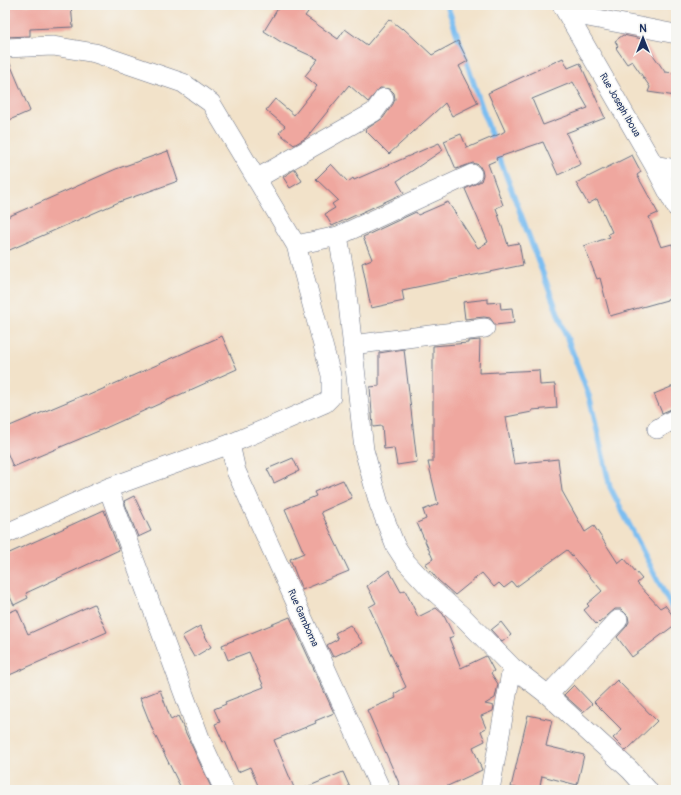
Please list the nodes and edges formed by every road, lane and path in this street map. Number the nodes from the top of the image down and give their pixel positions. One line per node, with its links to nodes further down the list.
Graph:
1 (565, 9): 2 (street); 5 (street, Rue Joseph Iboua)
2 (676, 34)
3 (5, 48): 8 (street)
4 (384, 98): 8 (street)
5 (654, 165): 6 (street); 9 (street, Rue Joseph Iboua)
6 (676, 169)
7 (472, 174): 10 (street)
8 (256, 179): 11 (street)
9 (676, 206)
10 (338, 236): 11 (street); 13 (street)
11 (296, 245): 16 (street)
12 (485, 328): 13 (street)
13 (352, 345): 20 (street)
14 (676, 418): 15 (street)
15 (657, 429)
16 (230, 444): 17 (street); 23 (street, Rue Gamboma)
17 (108, 488): 18 (street); 22 (street)
18 (5, 534)
19 (618, 620): 21 (street)
20 (512, 667): 21 (street); 24 (street)
21 (548, 696): 25 (street)
22 (224, 790)
23 (381, 790)
24 (490, 790)
25 (648, 790)

